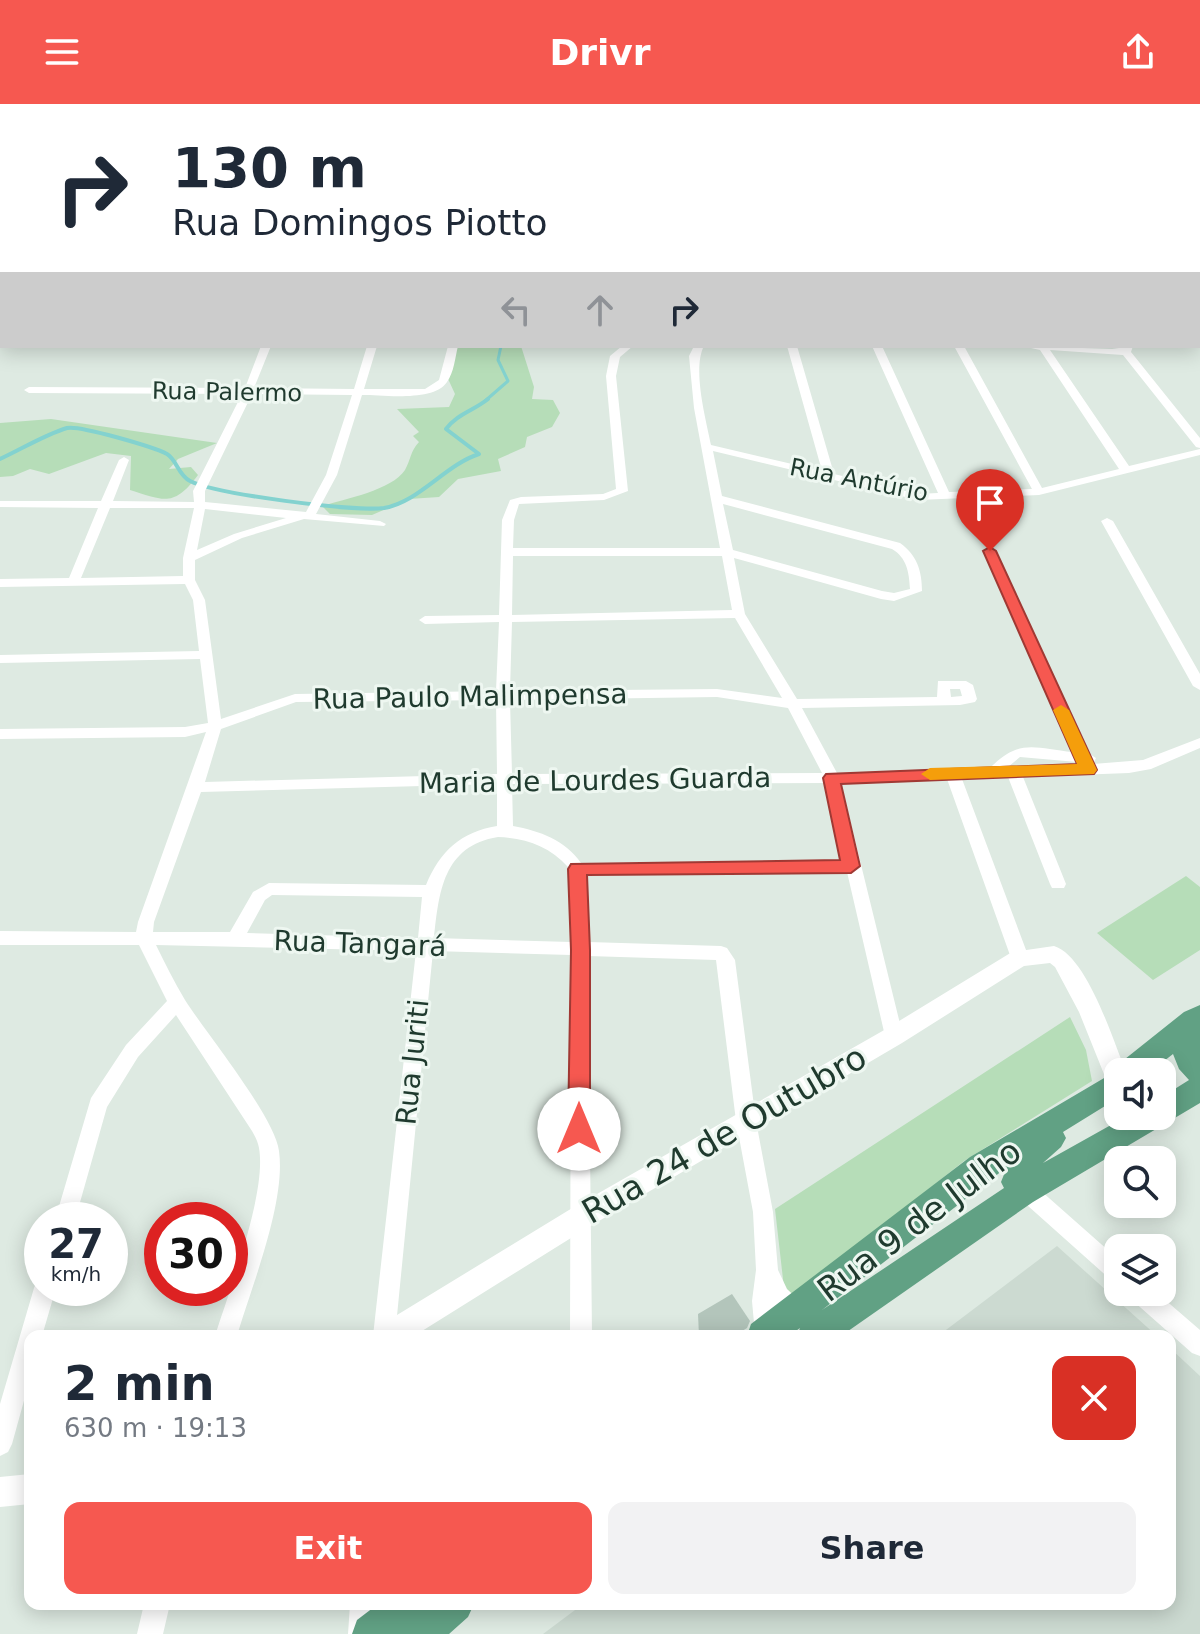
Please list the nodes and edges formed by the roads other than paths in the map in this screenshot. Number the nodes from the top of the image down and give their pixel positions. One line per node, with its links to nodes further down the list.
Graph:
1 (265, 348): 13 (street)
2 (371, 348): 14 (street)
3 (453, 348): 14 (street, Rua Palermo)
4 (626, 348): 31 (street)
5 (698, 348): 16 (street)
6 (793, 348): 20 (street)
7 (878, 348): 22 (street)
8 (960, 348): 21 (street)
9 (1038, 348): 10 (street)
10 (1044, 349): 11 (street); 19 (street)
11 (1127, 349): 15 (street)
12 (29, 390): 13 (street, Rua Palermo)
13 (248, 392): 14 (street, Rua Palermo); 26 (street)
14 (355, 393): 27 (street)
15 (1200, 445)
16 (708, 447): 20 (street, Rua Antúrio); 23 (street)
17 (1200, 452): 19 (street, Rua Antúrio)
18 (124, 460): 25 (street)
19 (1125, 469): 21 (street, Rua Antúrio)
20 (829, 477): 22 (street, Rua Antúrio)
21 (1039, 492): 22 (street, Rua Antúrio)
22 (945, 496)
23 (719, 499): 32 (street); 32 (street)
24 (0, 504): 25 (street)
25 (106, 504): 26 (street); 34 (street)
26 (200, 505): 27 (street); 33 (street)
27 (313, 509): 29 (street); 33 (street)
28 (1107, 521): 42 (street)
29 (380, 524)
30 (990, 551): 49 (street)
31 (506, 552): 32 (street); 38 (street)
32 (726, 552): 37 (street)
33 (189, 558): 35 (street)
34 (74, 580): 35 (street); 36 (street)
35 (189, 580): 40 (street)
36 (0, 583)
37 (739, 614): 38 (street); 45 (street)
38 (505, 619): 39 (street); 43 (street)
39 (425, 620)
40 (204, 655): 41 (street); 46 (street)
41 (0, 659)
42 (1200, 686)
43 (503, 695): 45 (street, Rua Paulo Malimpensa); 46 (street, Rua Paulo Malimpensa); 54 (street)
44 (944, 700): 45 (street, Rua Paulo Malimpensa)
45 (793, 704): 53 (street)
46 (215, 726): 47 (street, Rua Paulo Malimpensa); 55 (street)
47 (0, 734)
48 (1200, 743): 49 (street)
49 (1085, 763): 50 (street, Maria de Lourdes Guarda); 51 (street)
50 (1013, 771): 51 (street, Maria de Lourdes Guarda); 59 (street)
51 (994, 772): 52 (street, Maria de Lourdes Guarda)
52 (952, 773): 53 (street, Maria de Lourdes Guarda); 66 (street)
53 (832, 778): 54 (street, Maria de Lourdes Guarda); 57 (street)
54 (502, 779): 55 (street, Maria de Lourdes Guarda); 56 (street)
55 (196, 787): 62 (street)
56 (505, 829): 58 (street); 60 (street, Rua Juriti)
57 (851, 866): 58 (street); 69 (street)
58 (577, 869): 65 (street)
59 (1058, 884)
60 (431, 891): 63 (street); 64 (street, Rua Juriti)
61 (0, 938): 62 (street, Rua Tangará)
62 (144, 939): 63 (street, Rua Tangará); 67 (street)
63 (235, 939): 64 (street, Rua Tangará)
64 (424, 945): 65 (street, Rua Tangará); 89 (street, Rua Juriti)
65 (581, 950): 77 (street, Rua Tangará); 81 (street)
66 (1020, 958): 69 (street, Rua 24 de Outubro); 70 (street)
67 (177, 1002): 80 (street); 88 (street)
68 (1197, 1018): 71 (main road); 72 (main road)
69 (894, 1036): 77 (street, Rua 24 de Outubro)
70 (1108, 1058)
71 (1147, 1058)
72 (1200, 1073)
73 (1200, 1088): 75 (main road)
74 (1104, 1092): 76 (main road, Rua 9 de Julho)
75 (1176, 1103)
76 (1076, 1111): 79 (main road); 86 (main road, Rua 9 de Julho)
77 (746, 1121): 81 (street, Rua 24 de Outubro); 83 (street)
78 (1126, 1130): 79 (main road, Rua 9 de Julho)
79 (1025, 1190): 82 (street); 86 (main road, Rua 9 de Julho)
80 (70, 1202)
81 (578, 1219): 90 (street, Rua 24 de Outubro); 91 (street)
82 (1104, 1261)
83 (767, 1270): 86 (street); 92 (street)
84 (40, 1306): 87 (street)
85 (1156, 1306): 93 (street)
86 (810, 1327)
87 (33, 1330)
88 (228, 1330)
89 (387, 1330)
90 (396, 1330)
91 (581, 1330)
92 (764, 1330)
93 (1200, 1345)
94 (24, 1362): 95 (street)
95 (0, 1444)
96 (24, 1490): 97 (street)
97 (0, 1492)
98 (156, 1610): 102 (street)
99 (363, 1610): 103 (street)
100 (401, 1610): 104 (main road)
101 (448, 1610): 105 (main road)
102 (150, 1634)
103 (361, 1634)
104 (371, 1634)
105 (420, 1634)

